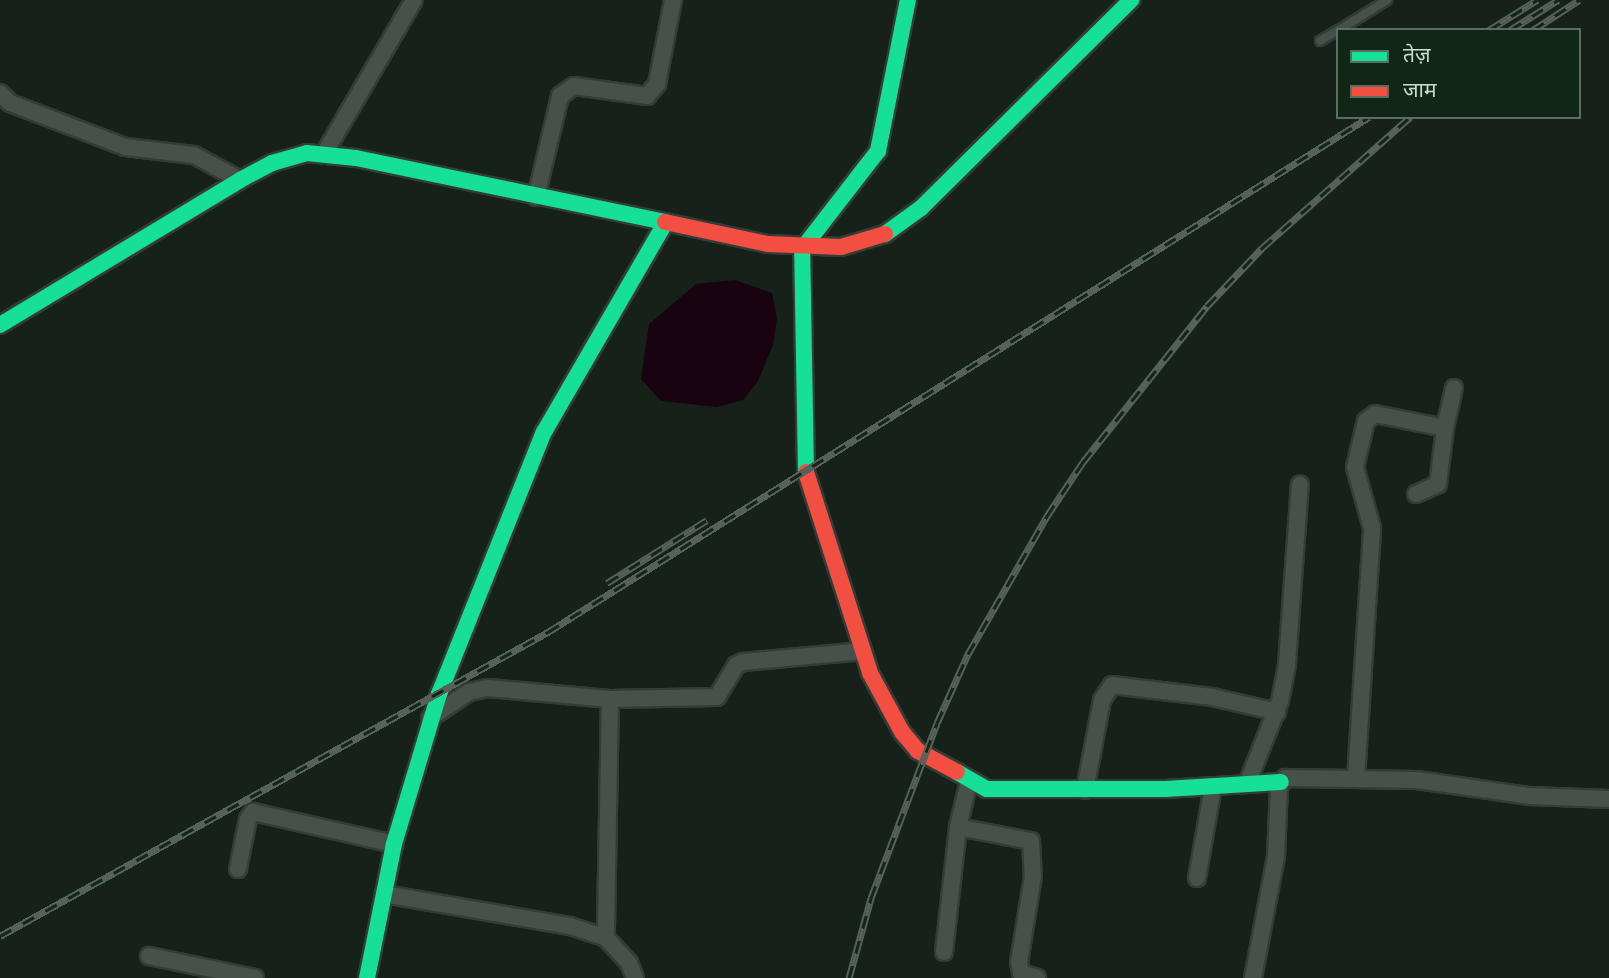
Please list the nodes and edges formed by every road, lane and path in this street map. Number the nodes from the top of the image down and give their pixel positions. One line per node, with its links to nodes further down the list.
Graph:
1 (414, 0): 10 (street)
2 (673, 0): 12 (street)
3 (908, 0): 14 (main road)
4 (1131, 0): 14 (main road)
5 (1387, 0): 6 (lane)
6 (1341, 28)
7 (1336, 31): 8 (lane)
8 (1320, 41)
9 (0, 93): 11 (street)
10 (324, 154): 11 (main road); 12 (main road)
11 (240, 180): 15 (main road)
12 (536, 198): 13 (main road)
13 (664, 225): 14 (main road); 23 (main road)
14 (803, 248): 20 (main road)
15 (0, 325)
16 (1454, 388): 17 (street)
17 (1445, 428): 19 (street); 24 (street)
18 (1300, 484): 22 (street)
19 (1416, 494)
20 (863, 650): 21 (street); 25 (main road)
21 (610, 698): 23 (street); 36 (street)
22 (1276, 712): 27 (street); 29 (street)
23 (430, 718): 32 (main road)
24 (1356, 778): 26 (street); 30 (street)
25 (969, 780): 29 (main road); 31 (street)
26 (1282, 782): 27 (main road); 43 (street)
27 (1247, 784): 28 (main road)
28 (1213, 786): 29 (main road); 34 (street)
29 (1086, 790)
30 (1609, 799)
31 (958, 827): 37 (street); 42 (street)
32 (394, 844): 33 (street); 35 (main road)
33 (238, 869)
34 (1197, 878)
35 (384, 894): 36 (street); 40 (main road)
36 (606, 937): 41 (street)
37 (944, 951)
38 (149, 956): 39 (street)
39 (255, 978)
40 (367, 978)
41 (635, 978)
42 (1037, 978)
43 (1253, 978)

